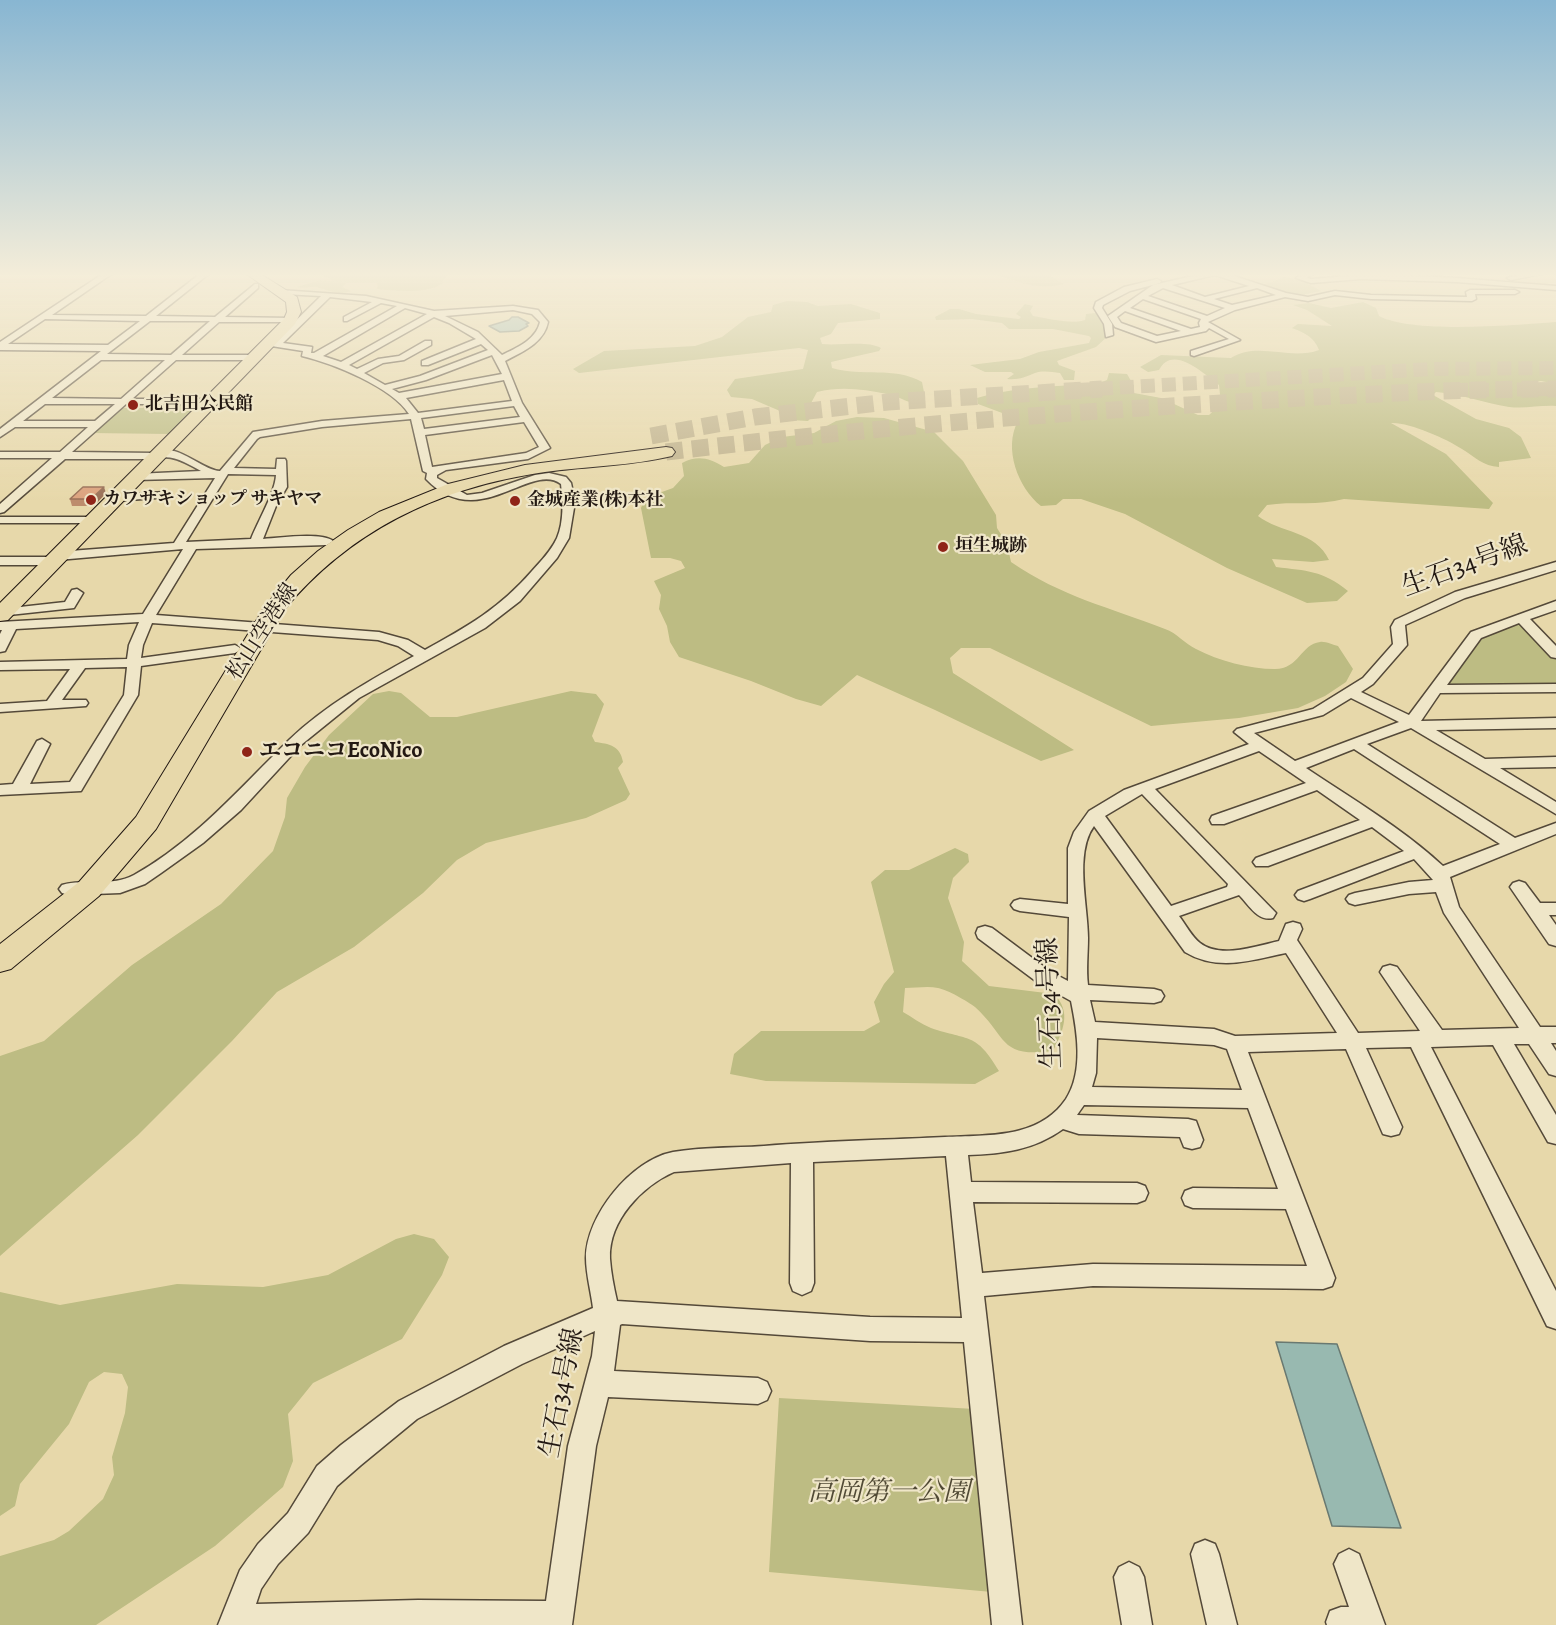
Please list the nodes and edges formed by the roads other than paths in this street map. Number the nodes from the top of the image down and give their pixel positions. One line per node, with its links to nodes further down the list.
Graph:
1 (108, 349): 14 (street)
2 (182, 349): 15 (street)
3 (266, 349): 16 (main road)
4 (308, 349): 13 (street)
5 (328, 349): 13 (street)
6 (371, 349): 18 (street)
7 (415, 349): 20 (street)
8 (460, 349): 17 (street)
9 (489, 349): 19 (street)
10 (521, 349): 19 (street)
11 (1207, 349): 12 (street)
12 (1194, 353)
13 (316, 356): 18 (street)
14 (99, 357): 15 (street); 26 (street)
15 (173, 357): 16 (street); 27 (street)
16 (253, 358): 28 (main road)
17 (426, 363)
18 (344, 364): 20 (street)
19 (502, 364): 22 (street); 23 (street); 24 (street); 29 (street)
20 (359, 372): 23 (street)
21 (410, 373): 23 (street)
22 (438, 381)
23 (382, 386): 24 (street)
24 (399, 396): 30 (street)
25 (478, 397): 30 (street)
26 (43, 401): 27 (street); 32 (street)
27 (122, 402): 28 (street); 33 (street)
28 (209, 402): 38 (main road)
29 (518, 403): 30 (street); 31 (street)
30 (413, 412): 34 (street); 40 (street)
31 (528, 418): 34 (street); 42 (street)
32 (14, 424): 33 (street); 35 (street)
33 (97, 424): 39 (street)
34 (420, 433): 42 (street)
35 (0, 434)
36 (658, 444): 42 (main road, 松山空港線)
37 (0, 455): 39 (street)
38 (157, 455): 39 (street); 40 (street); 41 (main road)
39 (61, 456): 45 (street)
40 (220, 473): 41 (street); 49 (street); 50 (street)
41 (135, 477): 44 (main road)
42 (441, 483): 48 (main road, 松山空港線); 59 (main road, 松山空港線); 63 (street)
43 (166, 495): 44 (street)
44 (115, 498): 47 (main road)
45 (0, 510)
46 (0, 520): 47 (street)
47 (93, 520): 51 (main road)
48 (327, 541): 49 (street); 59 (main road, 松山空港線)
49 (255, 543): 50 (street)
50 (184, 547): 51 (street); 56 (street)
51 (55, 559): 52 (street); 58 (main road)
52 (0, 561)
53 (1556, 566): 69 (street, 生石34号線)
54 (77, 593): 58 (street)
55 (1556, 605): 57 (street)
56 (149, 618): 58 (street); 59 (street); 64 (street)
57 (1521, 618): 62 (street); 68 (street)
58 (3, 620): 60 (street)
59 (256, 626): 61 (main road, 松山空港線); 63 (street); 96 (main road, 松山空港線)
60 (0, 648)
61 (235, 649): 64 (street); 96 (main road, 松山空港線)
62 (1556, 654)
63 (423, 655): 96 (street)
64 (135, 663): 65 (street); 83 (street)
65 (80, 665): 66 (street); 71 (street)
66 (0, 666)
67 (1556, 688): 68 (street)
68 (1437, 689): 74 (street)
69 (1350, 692): 74 (street); 77 (street, 生石34号線)
70 (81, 704): 71 (street)
71 (51, 705): 72 (street)
72 (0, 708)
73 (1556, 723): 74 (street)
74 (1415, 724): 75 (street); 79 (street)
75 (1355, 743): 80 (street); 90 (street)
76 (42, 744): 83 (street)
77 (1260, 745): 80 (street); 82 (street, 生石34号線)
78 (1556, 762): 79 (street)
79 (1481, 764): 85 (street)
80 (1293, 767): 81 (street)
81 (1318, 784): 87 (street); 88 (street)
82 (1145, 788): 86 (street, 生石34号線); 94 (street)
83 (19, 789): 84 (street)
84 (0, 790)
85 (1556, 809)
86 (1095, 815): 102 (street, 生石34号線); 104 (street)
87 (1218, 820)
88 (1373, 821): 91 (street); 92 (street)
89 (1556, 828): 90 (street)
90 (1514, 846): 93 (street)
91 (1417, 852): 93 (street); 97 (street)
92 (1262, 862)
93 (1442, 879): 98 (street); 114 (street)
94 (1237, 885): 103 (street); 104 (street)
95 (1519, 888): 100 (street)
96 (79, 889): 107 (main road, 松山空港線); 108 (main road, 松山空港線)
97 (1304, 894)
98 (1355, 899)
99 (1020, 906): 102 (street)
100 (1535, 909): 101 (street); 106 (street)
101 (1556, 909)
102 (1077, 911): 110 (street, 生石34号線)
103 (1267, 913)
104 (1167, 914): 117 (street)
105 (985, 933): 110 (street)
106 (1556, 939)
107 (0, 943)
108 (0, 961)
109 (1389, 972): 116 (street)
110 (1080, 994): 111 (street); 112 (street, 生石34号線)
111 (1154, 996)
112 (1086, 1029): 118 (street); 120 (street, 生石34号線)
113 (1556, 1035): 114 (street)
114 (1535, 1036): 115 (street); 119 (street)
115 (1499, 1037): 116 (street); 124 (street)
116 (1427, 1039): 117 (street); 135 (street)
117 (1353, 1041): 118 (street); 123 (street)
118 (1235, 1044): 121 (street)
119 (1556, 1068)
120 (1081, 1096): 121 (street); 122 (street, 生石34号線)
121 (1255, 1099): 131 (street)
122 (1063, 1117): 125 (street); 126 (street, 生石34号線)
123 (1391, 1127)
124 (1556, 1135)
125 (1192, 1140)
126 (956, 1146): 127 (street, 生石34号線); 128 (street)
127 (802, 1153): 132 (street); 134 (street, 生石34号線)
128 (961, 1192): 129 (street); 133 (street)
129 (1137, 1193)
130 (1192, 1198): 131 (street)
131 (1293, 1199): 133 (street)
132 (802, 1283)
133 (971, 1285): 136 (street)
134 (607, 1315): 136 (street); 137 (street, 生石34号線); 143 (street)
135 (1556, 1317)
136 (976, 1330): 145 (street)
137 (598, 1383): 138 (street); 142 (street, 生石34号線)
138 (758, 1391)
139 (1206, 1554): 147 (street)
140 (1349, 1564): 144 (street)
141 (1129, 1577): 146 (street)
142 (557, 1621): 143 (street)
143 (234, 1622)
144 (1360, 1623)
145 (1007, 1625)
146 (1137, 1625)
147 (1222, 1625)

